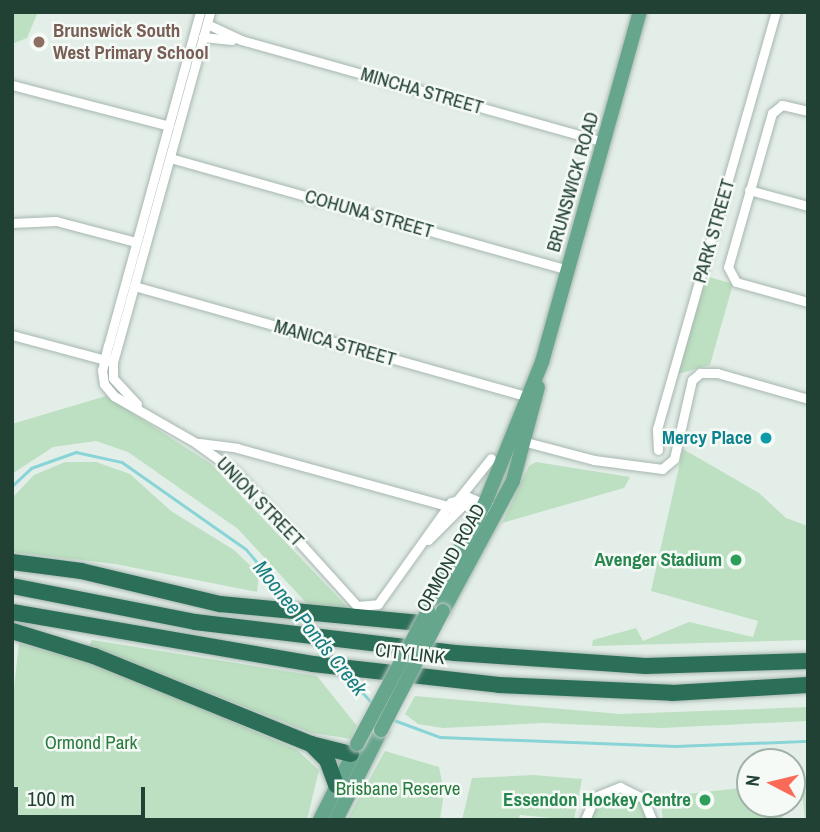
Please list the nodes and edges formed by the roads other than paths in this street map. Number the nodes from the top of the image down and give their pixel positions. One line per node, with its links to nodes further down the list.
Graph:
1 (200, 12): 10 (street, UNION STREET)
2 (210, 12): 5 (street, UNION STREET)
3 (776, 12): 27 (street, PARK STREET)
4 (636, 13): 11 (main road, BRUNSWICK ROAD)
5 (207, 24): 6 (street, UNION STREET); 7 (street, MINCHA STREET)
6 (203, 37): 7 (street, MINCHA STREET); 12 (street, UNION STREET)
7 (241, 40): 11 (street, MINCHA STREET)
8 (12, 85): 10 (street)
9 (808, 111): 13 (street, PARK STREET)
10 (169, 126): 15 (street, UNION STREET)
11 (604, 142): 18 (main road, BRUNSWICK ROAD)
12 (170, 158): 15 (street, UNION STREET); 18 (street, COHUNA STREET)
13 (749, 190): 14 (street); 20 (street, PARK STREET)
14 (808, 206)
15 (150, 213): 17 (street, UNION STREET); 19 (street, UNION STREET)
16 (12, 223): 17 (street)
17 (136, 242): 22 (street, UNION STREET)
18 (568, 270): 23 (main road, BRUNSWICK ROAD)
19 (134, 286): 22 (street, UNION STREET); 23 (street, MANICA STREET)
20 (808, 302)
21 (12, 335): 22 (street)
22 (109, 361): 26 (street, UNION STREET)
23 (532, 398): 25 (main road, BRUNSWICK ROAD)
24 (808, 399): 25 (street)
25 (520, 440): 30 (main road, BRUNSWICK ROAD); 32 (main road, BRUNSWICK ROAD)
26 (196, 443): 31 (street); 34 (street, UNION STREET)
27 (658, 450)
28 (491, 458): 29 (street)
29 (459, 498): 30 (street); 31 (street)
30 (483, 506): 32 (street); 33 (street); 38 (main road, ORMOND ROAD)
31 (446, 507): 33 (street); 34 (street)
32 (501, 508): 41 (main road, ORMOND ROAD, bridge)
33 (458, 509): 34 (street)
34 (417, 551)
35 (14, 562): 39 (highway)
36 (14, 586): 42 (highway, CITYLINK)
37 (13, 612): 43 (highway, CITYLINK)
38 (424, 617): 39 (highway); 41 (main road, ORMOND ROAD, bridge)
39 (389, 623): 41 (highway)
40 (13, 631): 44 (highway)
41 (418, 644): 45 (main road, ORMOND ROAD, bridge)
42 (808, 661)
43 (808, 685)
44 (311, 744): 45 (highway); 46 (highway)
45 (362, 752): 46 (main road, ORMOND ROAD); 48 (main road, ORMOND ROAD)
46 (336, 785): 47 (main road, ORMOND ROAD)
47 (320, 820)
48 (336, 820)
49 (585, 820): 50 (street)
50 (652, 820)

